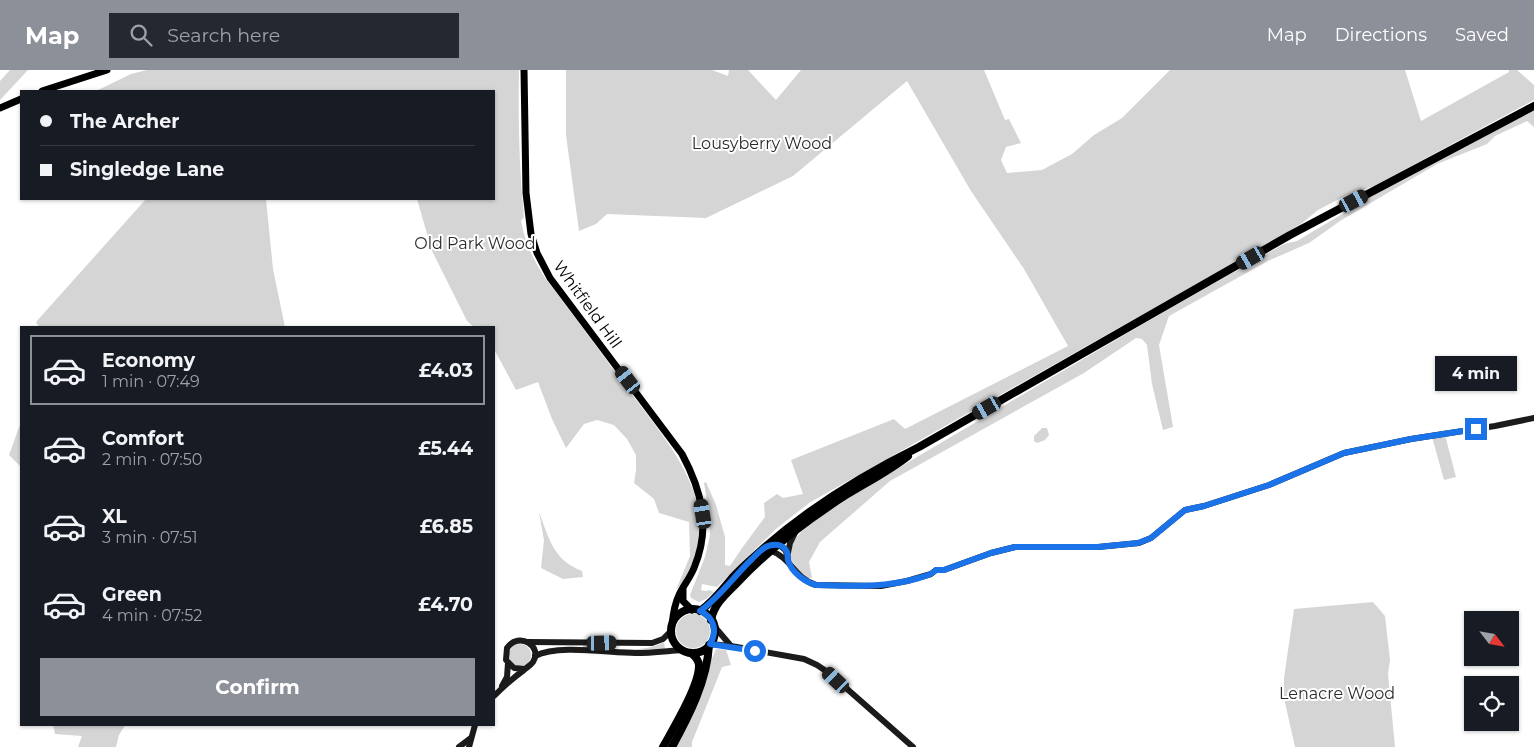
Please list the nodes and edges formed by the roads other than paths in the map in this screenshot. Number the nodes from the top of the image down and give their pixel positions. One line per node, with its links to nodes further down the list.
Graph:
1 (107, 70): 3 (main road)
2 (524, 70): 14 (main road, Whitfield Hill)
3 (45, 90)
4 (20, 99): 6 (main road)
5 (1534, 106): 8 (highway)
6 (0, 108)
7 (1534, 418): 13 (street)
8 (919, 447): 9 (highway); 11 (highway)
9 (796, 530): 10 (highway); 12 (street)
10 (778, 545): 11 (highway); 12 (street)
11 (768, 549): 13 (street); 15 (highway); 16 (highway)
12 (788, 553): 13 (street)
13 (788, 561)
14 (685, 585): 15 (main road); 17 (main road, Whitfield Hill)
15 (696, 610): 16 (highway); 17 (highway)
16 (712, 623): 19 (highway); 20 (street)
17 (671, 628): 18 (street); 21 (highway)
18 (528, 642): 23 (street); 24 (street)
19 (710, 645): 20 (street); 22 (highway); 26 (highway)
20 (731, 646): 35 (street)
21 (682, 650): 22 (highway); 23 (street)
22 (691, 653): 26 (highway)
23 (535, 656): 25 (street)
24 (508, 663): 25 (street); 27 (street)
25 (525, 669): 27 (street)
26 (702, 670): 33 (highway); 34 (highway)
27 (500, 689): 28 (street)
28 (495, 695)
29 (475, 726): 30 (street)
30 (471, 738): 31 (street); 32 (street)
31 (458, 747)
32 (469, 747)
33 (664, 747)
34 (672, 747)
35 (913, 747)

